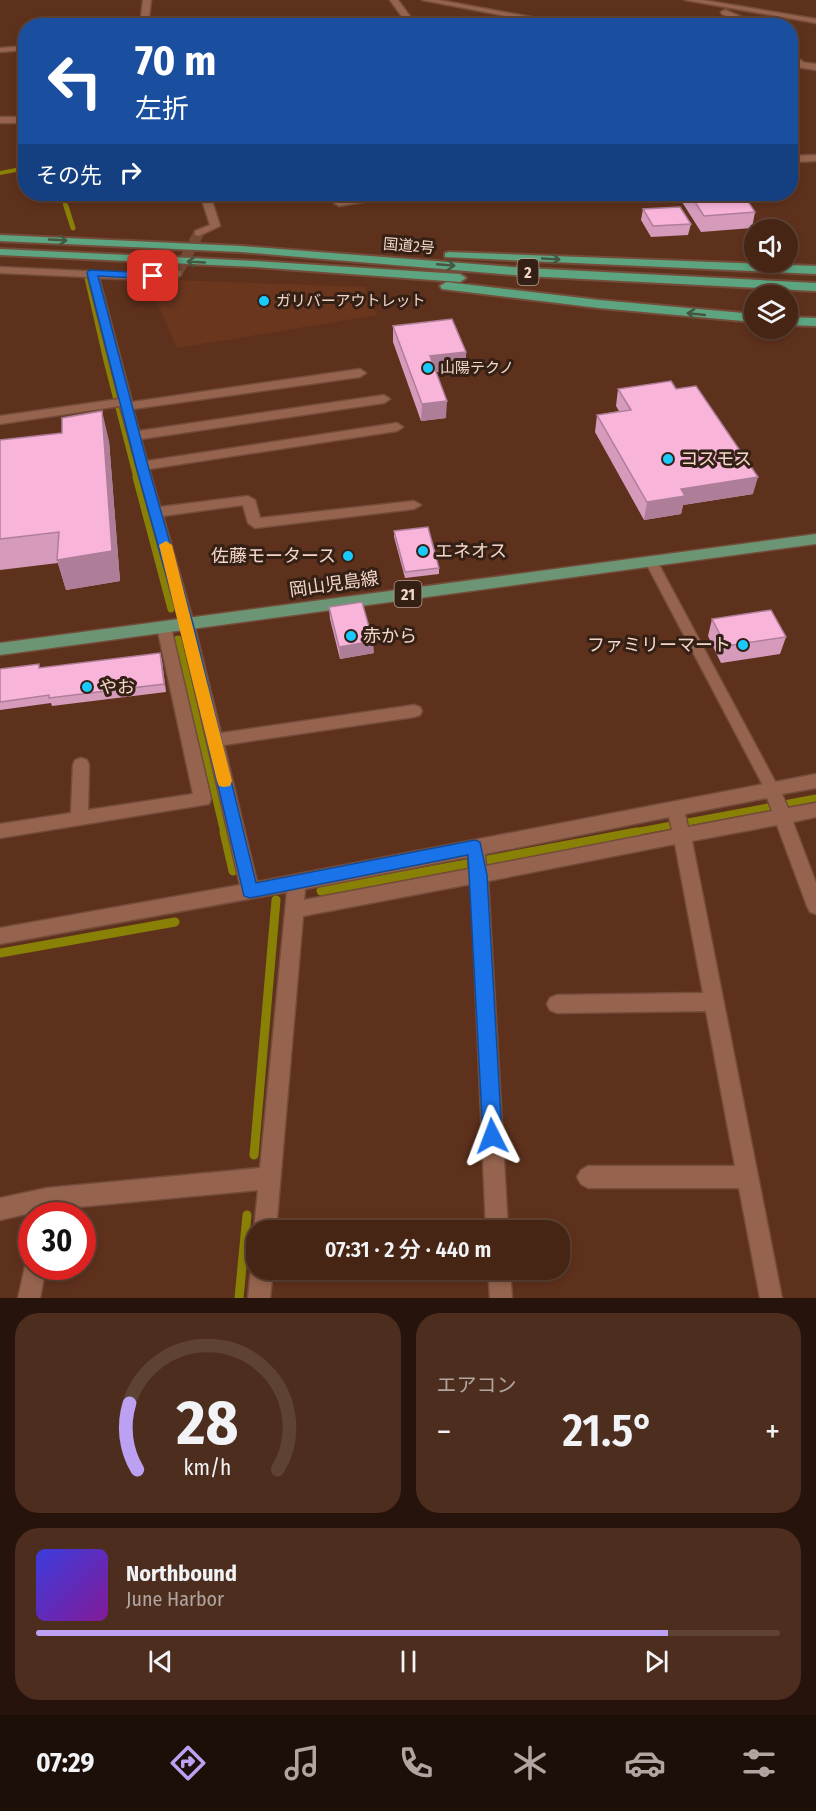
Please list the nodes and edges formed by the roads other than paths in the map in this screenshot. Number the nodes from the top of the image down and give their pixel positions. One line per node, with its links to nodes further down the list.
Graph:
1 (147, 0): 5 (street)
2 (394, 0): 6 (street)
3 (426, 0): 7 (street)
4 (688, 0): 8 (street); 9 (street)
5 (145, 18)
6 (408, 18)
7 (529, 18)
8 (738, 18)
9 (798, 18)
10 (798, 18): 11 (street)
11 (816, 21)
12 (18, 49): 13 (street)
13 (0, 50)
14 (798, 62): 16 (street)
15 (798, 64): 16 (street)
16 (802, 65): 17 (street); 18 (street)
17 (816, 67)
18 (816, 78)
19 (0, 120): 20 (street)
20 (18, 120)
21 (816, 158): 22 (street)
22 (798, 159)
23 (207, 201): 26 (street)
24 (351, 201): 25 (street)
25 (339, 203)
26 (198, 233)
27 (0, 238): 28 (highway, 国道2号 / 2, one-way to 28)
28 (241, 249): 32 (highway, 2, one-way to 32); 35 (highway, 国道2号 / 2, one-way to 35)
29 (0, 252): 30 (highway, 国道2号 / 2, one-way to 29)
30 (255, 264): 36 (highway, 国道2号 / 2); 39 (highway, 2, one-way to 30)
31 (0, 270): 33 (street)
32 (814, 270)
33 (92, 273): 34 (street); 44 (street)
34 (177, 273)
35 (816, 287)
36 (744, 294)
37 (798, 296): 38 (highway, 国道2号 / 2)
38 (816, 297)
39 (744, 317)
40 (798, 321): 41 (highway)
41 (816, 322)
42 (360, 373): 44 (street)
43 (384, 399): 47 (street)
44 (121, 404): 45 (street); 47 (street)
45 (0, 420)
46 (397, 427): 48 (street)
47 (134, 436): 48 (street)
48 (142, 466): 50 (street)
49 (414, 505): 50 (street)
50 (157, 512): 53 (street)
51 (816, 539): 52 (main road, 岡山児島線 / 21)
52 (651, 561): 53 (main road, 岡山児島線 / 21); 61 (lane)
53 (187, 624): 54 (main road, 岡山児島線 / 21); 57 (street)
54 (164, 627): 55 (main road, 岡山児島線 / 21); 59 (street)
55 (0, 649)
56 (414, 711): 57 (street)
57 (214, 740): 59 (street)
58 (81, 765): 63 (street)
59 (209, 770): 63 (street); 68 (street)
60 (816, 781): 61 (street)
61 (778, 804): 62 (street); 64 (street); 64 (street); 69 (street)
62 (816, 810)
63 (79, 819): 65 (street)
64 (679, 822): 66 (street); 66 (street); 72 (street)
65 (0, 831)
66 (477, 861): 67 (street); 70 (street); 81 (street)
67 (297, 883): 68 (street); 70 (street)
68 (250, 891): 71 (street)
69 (816, 906)
70 (295, 910): 75 (street)
71 (0, 936)
72 (714, 1002): 73 (street); 76 (street)
73 (557, 1004)
74 (588, 1177): 76 (street)
75 (270, 1178): 77 (street); 80 (street)
76 (748, 1178): 88 (street)
77 (85, 1202)
78 (18, 1208): 79 (street)
79 (0, 1209)
80 (266, 1220)
81 (496, 1220)
82 (32, 1280): 85 (street)
83 (261, 1280): 86 (street)
84 (500, 1280): 87 (street)
85 (29, 1298)
86 (259, 1298)
87 (501, 1298)
88 (771, 1298)

